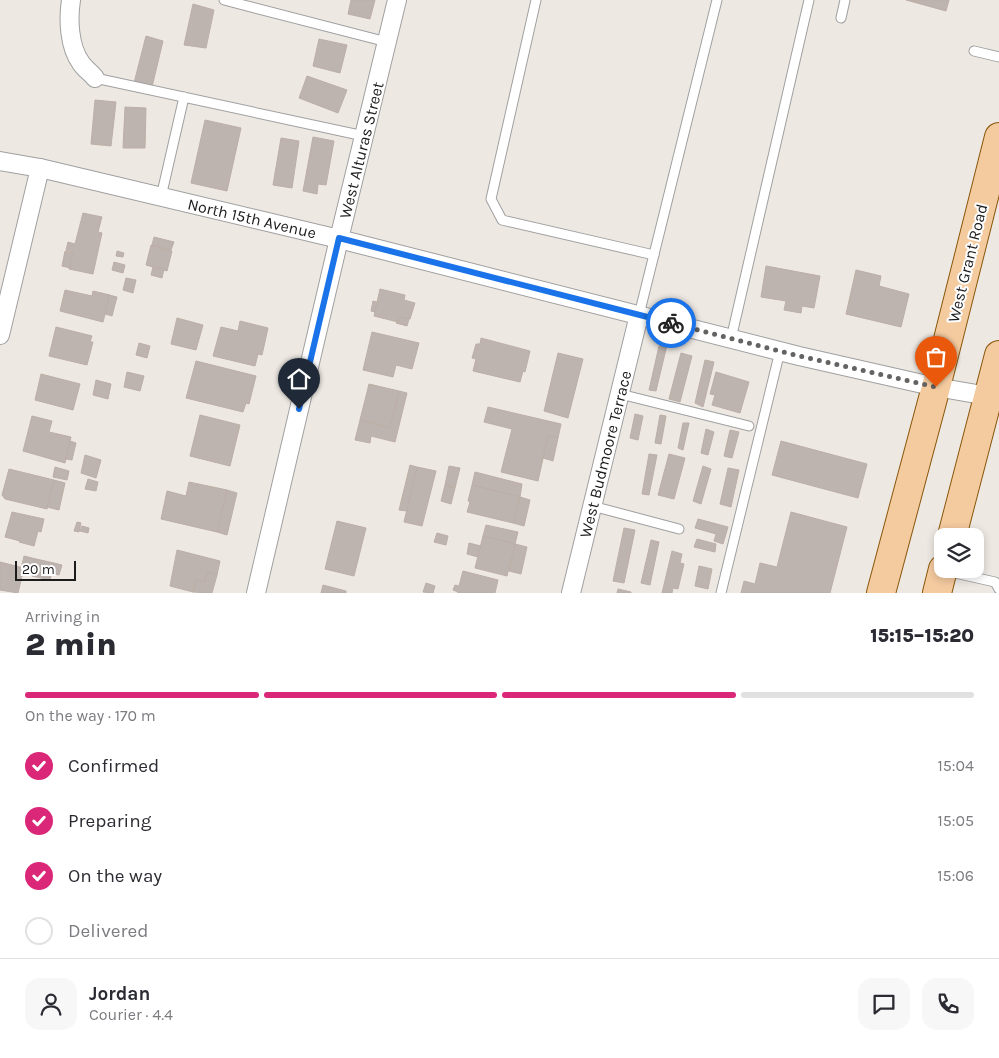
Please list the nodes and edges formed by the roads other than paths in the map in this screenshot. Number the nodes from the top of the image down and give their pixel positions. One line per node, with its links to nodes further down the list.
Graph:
1 (71, 0): 12 (street)
2 (224, 0): 9 (lane)
3 (397, 0): 9 (street, West Alturas Street)
4 (536, 0): 20 (lane)
5 (717, 0): 20 (lane)
6 (809, 0): 23 (lane)
7 (845, 0): 8 (lane)
8 (840, 18)
9 (387, 42): 14 (street, West Alturas Street)
10 (974, 51): 11 (lane)
11 (999, 57)
12 (95, 78): 13 (lane)
13 (184, 97): 14 (lane); 18 (lane)
14 (364, 136): 19 (street, West Alturas Street)
15 (999, 137): 26 (main road, West Grant Road)
16 (0, 160): 17 (street, North 15th Avenue)
17 (40, 168): 18 (street, North 15th Avenue); 22 (street)
18 (162, 197): 19 (street, North 15th Avenue)
19 (339, 238): 21 (street, North 15th Avenue); 35 (street, West Alturas Street)
20 (654, 255): 21 (lane)
21 (639, 315): 23 (street, North 15th Avenue); 27 (street, West Budmoore Terrace)
22 (0, 336)
23 (731, 339): 24 (street, North 15th Avenue)
24 (780, 351): 26 (street, North 15th Avenue); 37 (lane)
25 (999, 355): 28 (main road)
26 (936, 387): 28 (street, North 15th Avenue); 38 (main road, West Grant Road)
27 (620, 394): 29 (lane); 30 (street, West Budmoore Terrace)
28 (994, 397): 31 (main road)
29 (749, 426)
30 (592, 506): 32 (lane); 36 (street, West Budmoore Terrace)
31 (954, 528)
32 (679, 529)
33 (952, 578): 34 (lane)
34 (999, 589)
35 (256, 593)
36 (571, 593)
37 (721, 593)
38 (881, 593)

